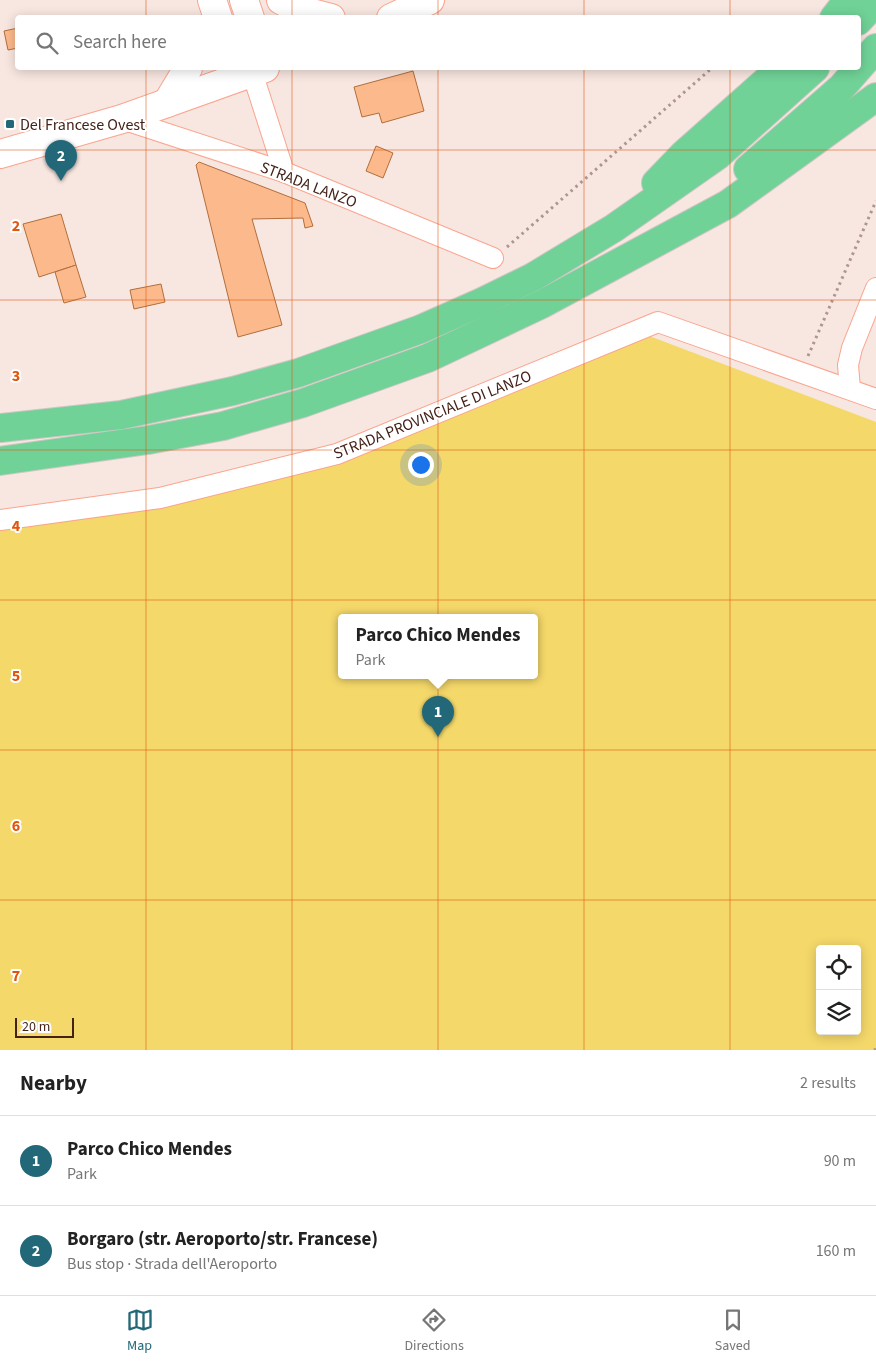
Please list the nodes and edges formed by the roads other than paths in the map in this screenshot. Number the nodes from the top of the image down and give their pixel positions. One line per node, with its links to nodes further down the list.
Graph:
1 (212, 0): 7 (street); 8 (street)
2 (244, 0): 9 (street)
3 (281, 0): 10 (street)
4 (430, 0): 11 (street)
5 (848, 0): 12 (highway)
6 (876, 2): 13 (highway)
7 (209, 15)
8 (217, 15)
9 (249, 15)
10 (319, 15)
11 (398, 15)
12 (836, 15)
13 (861, 19)
14 (876, 48): 15 (highway)
15 (861, 65)
16 (187, 70): 23 (street)
17 (251, 70): 23 (street)
18 (254, 70): 27 (street)
19 (779, 70): 28 (highway)
20 (813, 70): 28 (highway)
21 (856, 70): 30 (highway)
22 (876, 97): 30 (highway)
23 (167, 103): 24 (street)
24 (122, 119): 25 (street); 27 (street, STRADA LANZO)
25 (13, 146): 26 (street)
26 (0, 154)
27 (284, 172): 29 (street, STRADA LANZO)
28 (614, 228): 34 (highway)
29 (493, 258)
30 (622, 261): 35 (highway)
31 (876, 288): 32 (street)
32 (850, 389): 33 (street, STRADA PROVINCIALE DI LANZO); 36 (street, STRADA PROVINCIALE DI LANZO)
33 (876, 398)
34 (0, 428)
35 (0, 461)
36 (0, 520)

